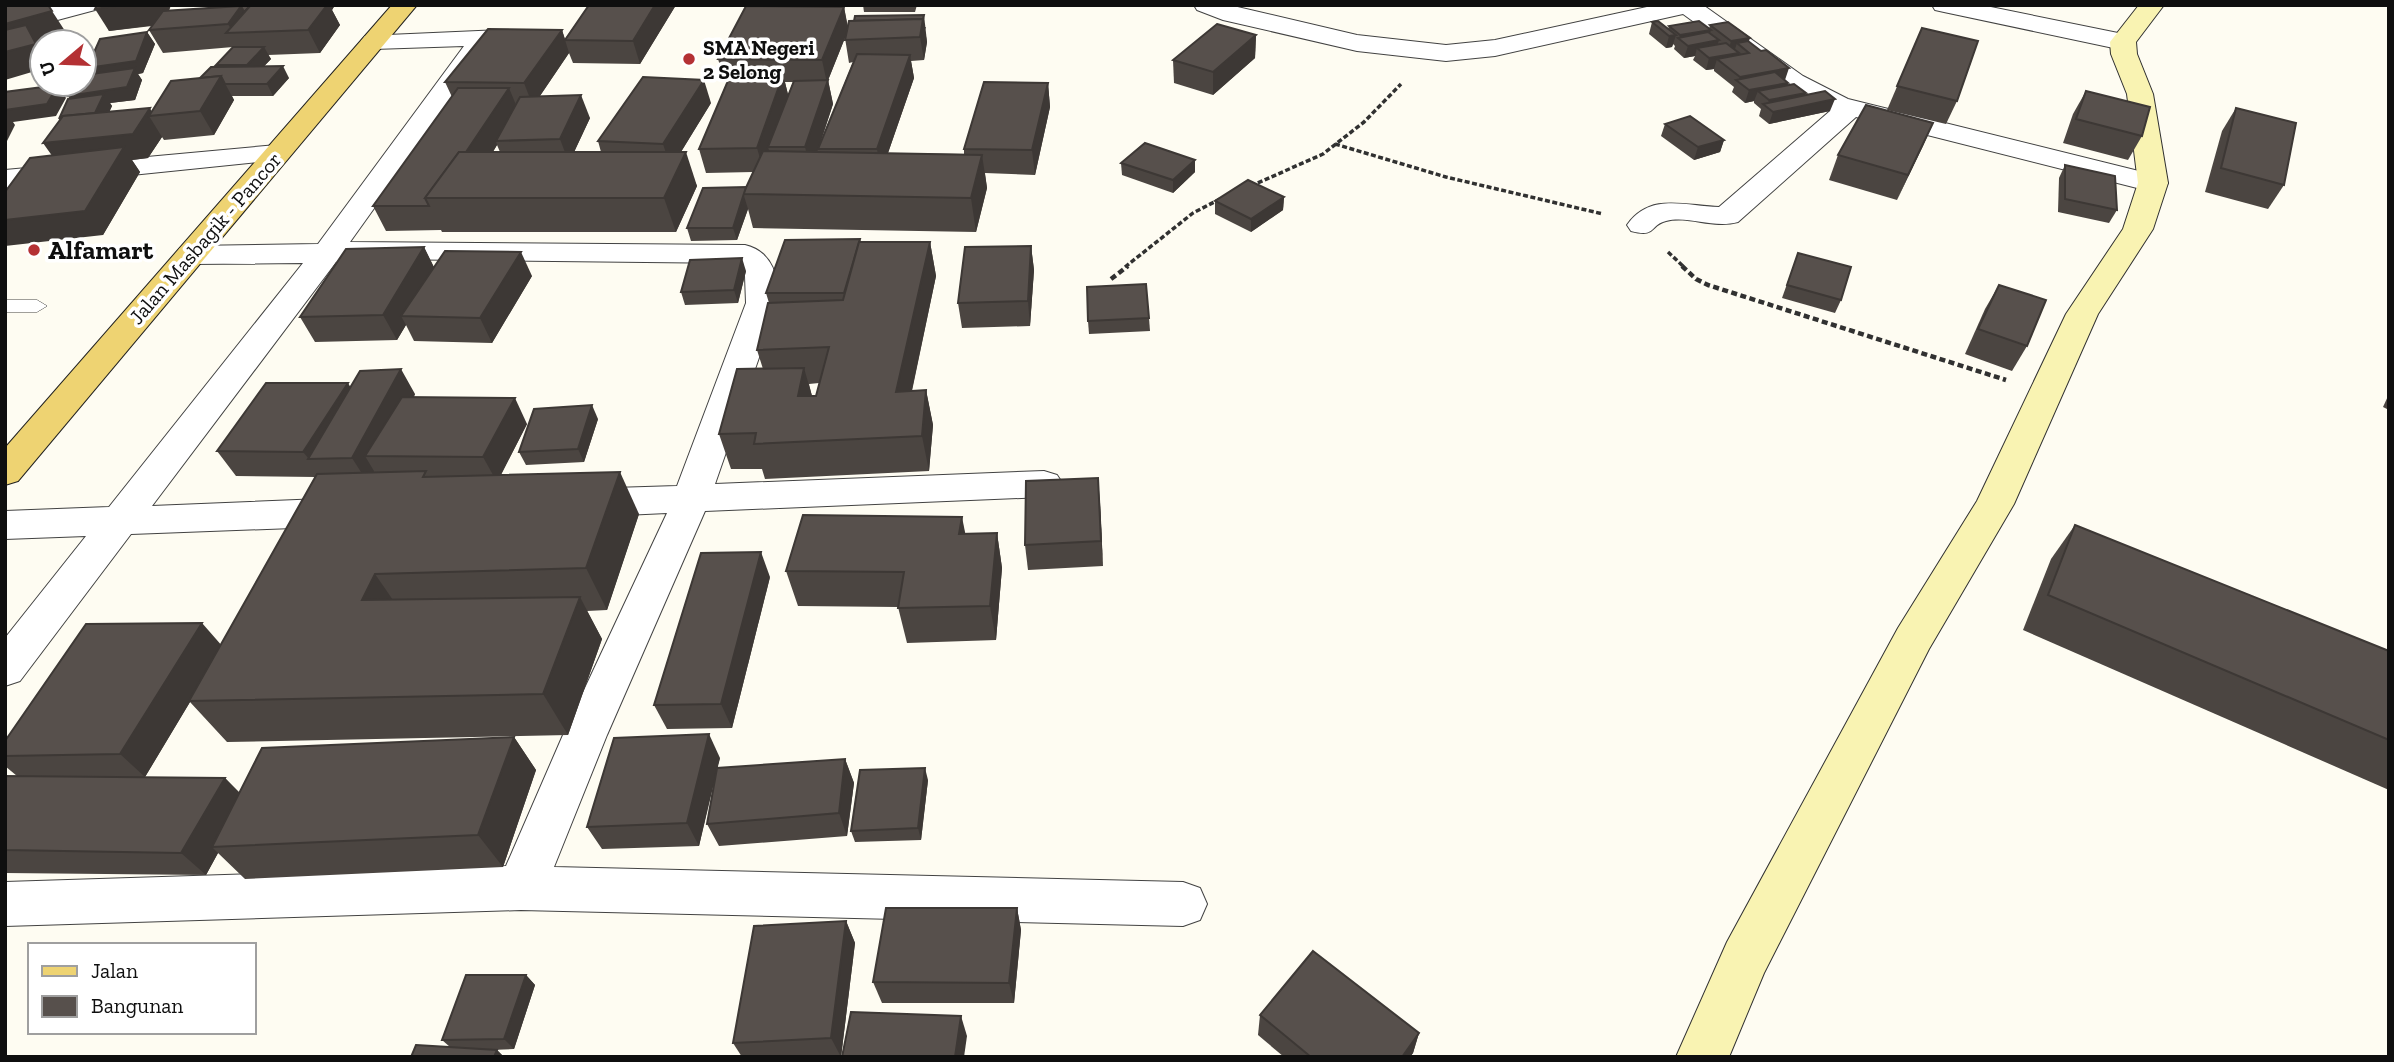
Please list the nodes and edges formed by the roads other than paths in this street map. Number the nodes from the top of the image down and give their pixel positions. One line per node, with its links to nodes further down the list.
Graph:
1 (86, 5): 7 (street)
2 (405, 5): 10 (main road, Jalan Masbagik - Pancor)
3 (1206, 5): 6 (street)
4 (1944, 5): 11 (street)
5 (2152, 5): 11 (street)
6 (1689, 6): 12 (street)
7 (5, 27)
8 (523, 37): 9 (street)
9 (482, 38): 10 (street); 17 (street)
10 (374, 41): 13 (main road, Jalan Masbagik - Pancor)
11 (2123, 42): 15 (street)
12 (1849, 109): 15 (street); 16 (street)
13 (277, 153): 14 (street); 18 (main road, Jalan Masbagik - Pancor)
14 (5, 179)
15 (2153, 183): 32 (street)
16 (1642, 225)
17 (327, 253): 18 (street); 23 (street); 26 (street)
18 (191, 255): 21 (main road, Jalan Masbagik - Pancor)
19 (5, 306): 20 (lane)
20 (37, 306)
21 (5, 472)
22 (1044, 484): 23 (street)
23 (690, 500): 24 (street); 29 (street)
24 (551, 505)
25 (384, 511): 26 (street)
26 (119, 520): 27 (street); 28 (street)
27 (5, 525)
28 (5, 669)
29 (521, 888): 30 (street); 31 (street)
30 (5, 904)
31 (1183, 904)
32 (1702, 1057)

